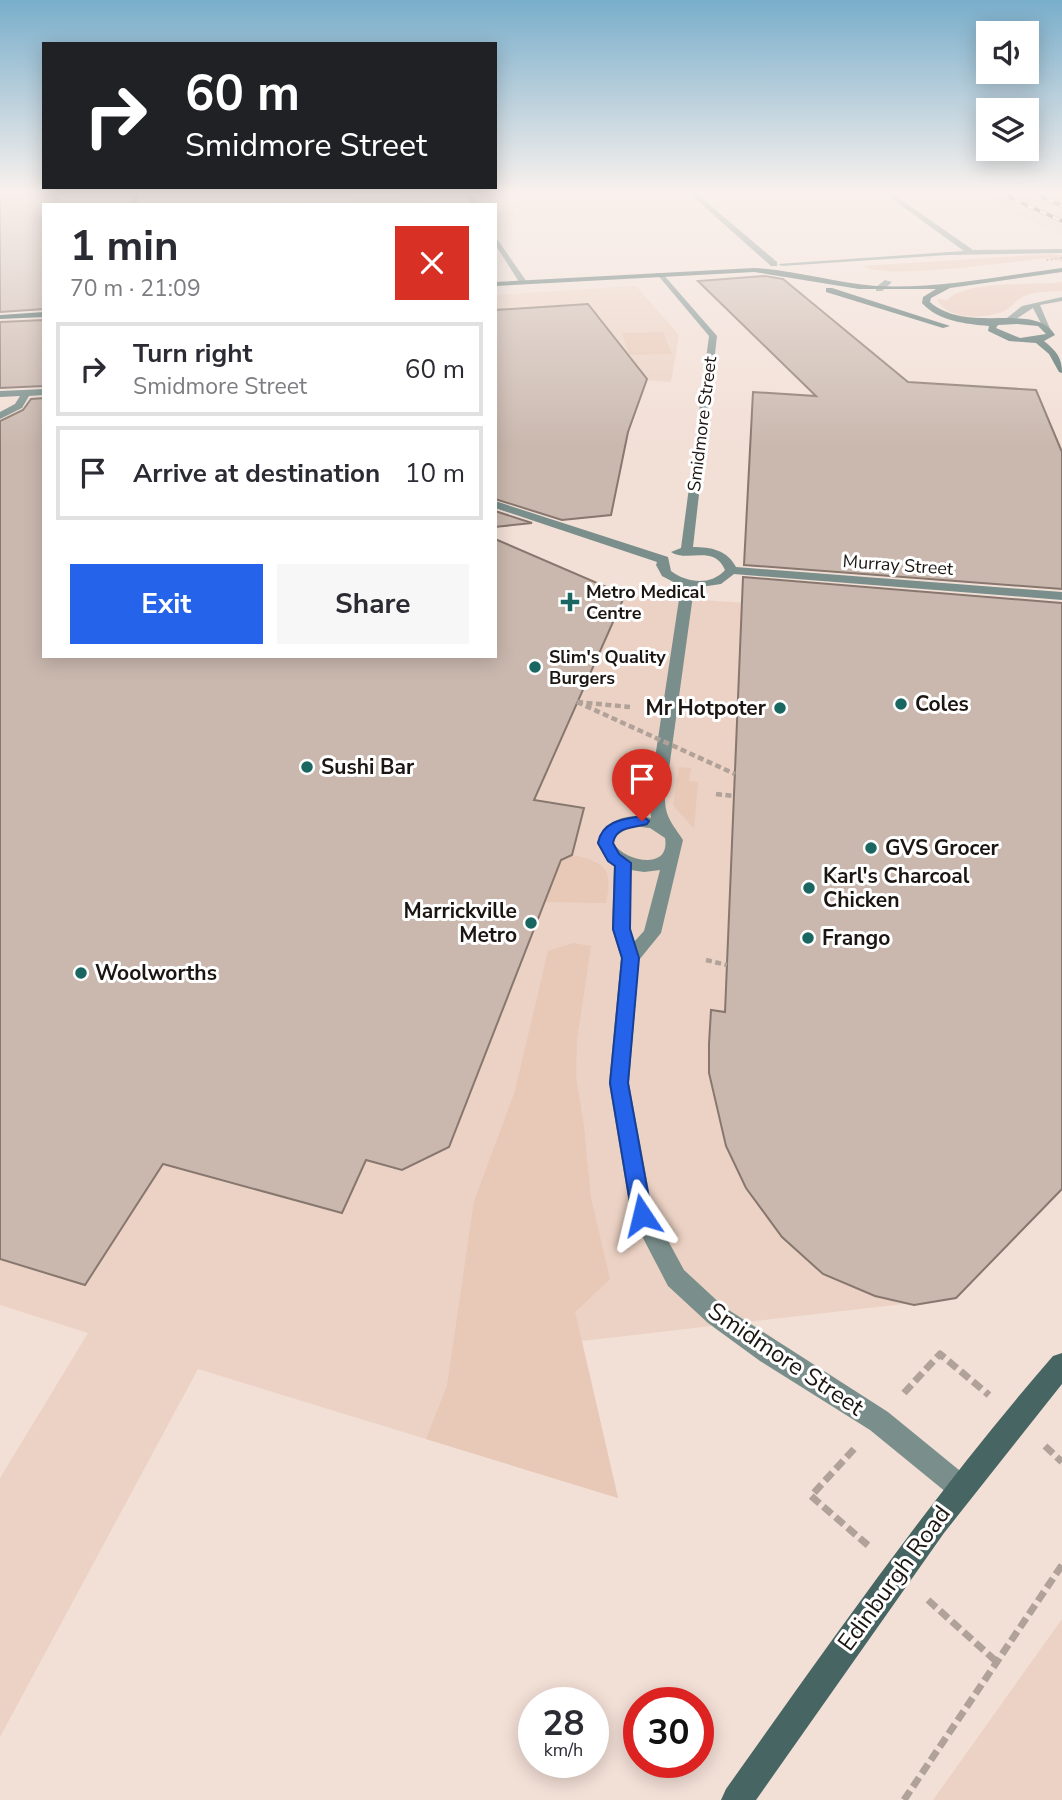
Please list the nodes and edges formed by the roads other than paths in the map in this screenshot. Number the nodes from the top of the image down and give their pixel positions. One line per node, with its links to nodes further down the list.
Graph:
1 (520, 278): 9 (street)
2 (593, 278): 9 (main road)
3 (662, 278): 32 (street, Smidmore Street)
4 (813, 278): 7 (main road)
5 (848, 278): 10 (main road)
6 (990, 278): 8 (main road)
7 (816, 279): 13 (main road); 18 (main road)
8 (981, 279): 10 (main road); 12 (main road)
9 (523, 282): 11 (main road)
10 (888, 282): 13 (street)
11 (497, 284)
12 (950, 284): 13 (main road); 20 (main road)
13 (879, 289): 18 (main road)
14 (1062, 299): 15 (street)
15 (1035, 304): 19 (street); 21 (street)
16 (42, 314): 17 (main road)
17 (0, 317)
18 (929, 321): 22 (main road)
19 (1007, 321): 20 (main road); 21 (main road)
20 (995, 323): 22 (main road)
21 (1048, 329): 23 (main road)
22 (1001, 336): 23 (main road)
23 (1038, 340): 24 (main road)
24 (1062, 370)
25 (42, 381): 26 (street)
26 (0, 384)
27 (42, 391): 28 (street)
28 (26, 393): 29 (street); 30 (street)
29 (0, 394)
30 (0, 416)
31 (497, 505): 33 (street)
32 (687, 551): 33 (street); 34 (street)
33 (664, 560): 35 (street)
34 (731, 570): 35 (street); 36 (street, Murray Street)
35 (688, 583): 37 (street)
36 (1062, 596)
37 (663, 827): 38 (street); 39 (street)
38 (672, 855): 39 (street); 40 (street)
39 (623, 863): 40 (street, Smidmore Street)
40 (630, 958): 42 (street, Smidmore Street)
41 (1062, 1364): 42 (main road, Edinburgh Road)
42 (961, 1488): 43 (main road, Edinburgh Road)
43 (737, 1800)

